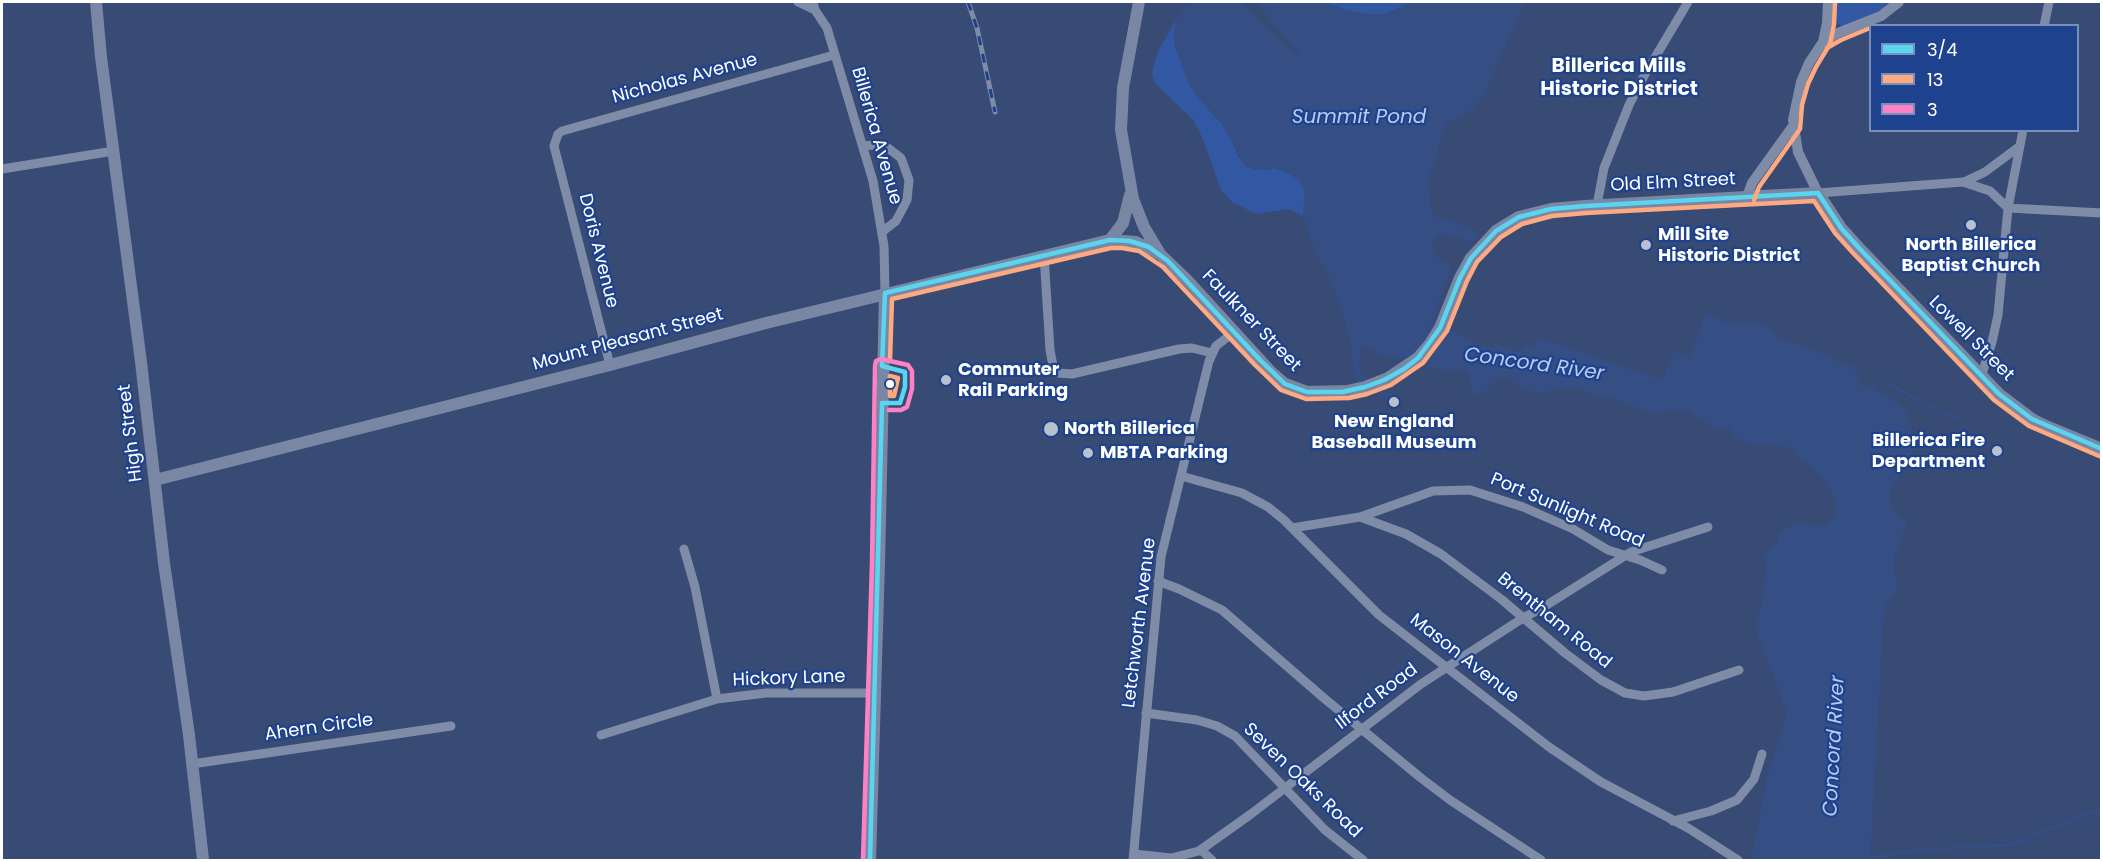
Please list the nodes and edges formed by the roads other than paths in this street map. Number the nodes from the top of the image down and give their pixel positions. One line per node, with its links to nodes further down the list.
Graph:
1 (96, 2): 17 (main road, High Street)
2 (798, 2): 8 (street)
3 (1139, 2): 20 (main road)
4 (1688, 2): 23 (street)
5 (1828, 2): 10 (street)
6 (1899, 2): 10 (street)
7 (2049, 2): 9 (street)
8 (814, 6): 11 (street, Billerica Avenue)
9 (2044, 24)
10 (1823, 42): 12 (street)
11 (834, 55): 14 (street, Nicholas Avenue); 15 (street, Billerica Avenue)
12 (1793, 126): 21 (street); 22 (street)
13 (2023, 132): 16 (street)
14 (554, 146): 34 (street, Doris Avenue)
15 (864, 146): 26 (street, Billerica Avenue); 26 (street)
16 (2020, 146): 19 (street); 24 (street)
17 (114, 151): 18 (street); 38 (main road, High Street)
18 (2, 169)
19 (1964, 182): 21 (street, Old Elm Street); 24 (street, Old Elm Street)
20 (1131, 191): 27 (main road); 29 (main road)
21 (1818, 193): 22 (main road, Old Elm Street); 35 (main road, Lowell Street)
22 (1748, 197): 23 (main road, Old Elm Street)
23 (1597, 205): 31 (main road, Old Elm Street)
24 (2008, 208): 25 (street); 35 (street)
25 (2102, 213)
26 (882, 232): 30 (street, Billerica Avenue)
27 (1110, 240): 28 (main road, Mount Pleasant Street); 29 (main road, Mount Pleasant Street)
28 (1044, 255): 30 (main road, Mount Pleasant Street); 33 (street)
29 (1161, 255): 32 (main road, Faulkner Street)
30 (885, 293): 34 (main road, Mount Pleasant Street); 49 (main road, Billerica Avenue)
31 (1441, 324): 32 (main road, Faulkner Street)
32 (1234, 332): 33 (street)
33 (1212, 353): 37 (street, Letchworth Avenue)
34 (610, 365): 38 (main road, Mount Pleasant Street)
35 (1981, 377): 36 (main road, Lowell Street)
36 (2102, 449)
37 (1181, 476): 41 (street, Mason Avenue); 45 (street, Letchworth Avenue)
38 (155, 480): 56 (main road, High Street)
39 (1360, 517): 41 (street, Port Sunlight Road); 43 (street, Port Sunlight Road); 46 (street, Brentham Road)
40 (1708, 527): 43 (street, Ilford Road)
41 (1292, 528): 47 (street, Mason Avenue)
42 (684, 549): 50 (street)
43 (1624, 555): 44 (street, Port Sunlight Road); 46 (street, Ilford Road)
44 (1662, 570)
45 (1158, 582): 51 (street, Letchworth Avenue); 53 (street)
46 (1523, 618): 47 (street, Ilford Road); 48 (street, Brentham Road)
47 (1448, 667): 53 (street, Ilford Road); 58 (street, Mason Avenue)
48 (1740, 670)
49 (876, 693): 50 (street, Hickory Lane); 63 (main road, Billerica Avenue)
50 (717, 699): 54 (street, Hickory Lane)
51 (1146, 713): 57 (street, Seven Oaks Road); 60 (street, Letchworth Avenue)
52 (451, 726): 56 (street, Ahern Circle)
53 (1362, 729): 57 (street, Ilford Road); 66 (street)
54 (601, 735)
55 (1762, 754): 58 (street)
56 (192, 764): 62 (main road, High Street)
57 (1285, 787): 59 (street, Ilford Road); 65 (street, Seven Oaks Road)
58 (1673, 820): 61 (street, Mason Avenue)
59 (1202, 850): 60 (street, Ilford Road); 64 (street)
60 (1133, 857)
61 (1738, 860)
62 (203, 861)
63 (870, 861)
64 (1212, 861)
65 (1363, 861)
66 (1542, 861)

